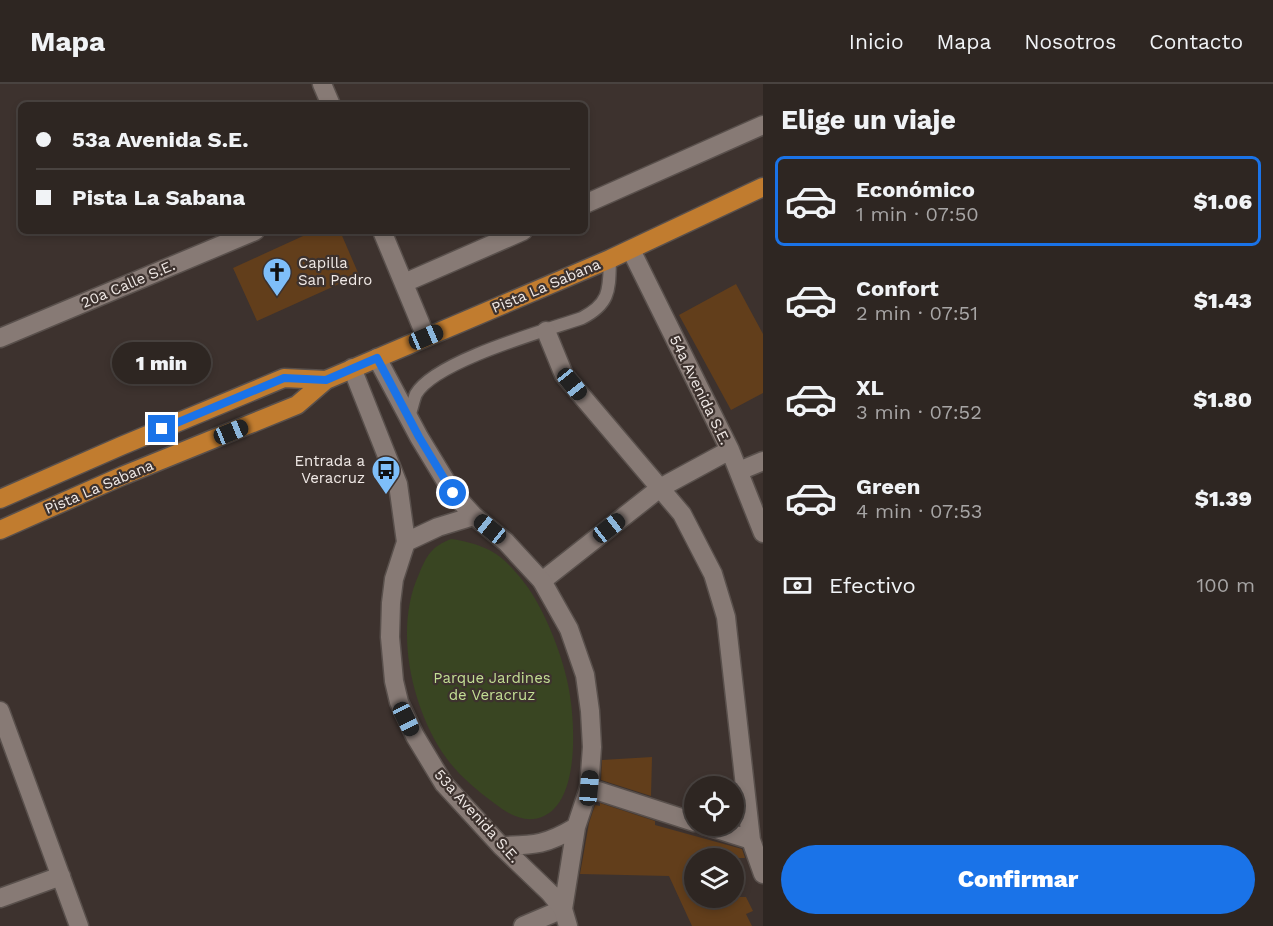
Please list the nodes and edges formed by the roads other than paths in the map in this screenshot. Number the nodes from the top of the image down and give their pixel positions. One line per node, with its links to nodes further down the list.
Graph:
1 (322, 84): 2 (street)
2 (330, 102)
3 (763, 125): 5 (street)
4 (763, 187): 9 (main road, Pista La Sabana)
5 (588, 203)
6 (248, 234): 14 (street, 20a Calle S.E.)
7 (383, 234): 11 (street)
8 (516, 234): 11 (street)
9 (631, 250): 10 (main road, Pista La Sabana); 19 (street, 54a Avenida S.E.)
10 (610, 259): 12 (lane); 13 (main road, Pista La Sabana)
11 (404, 283): 13 (street)
12 (546, 331): 18 (lane); 22 (street)
13 (426, 337): 15 (main road, Pista La Sabana)
14 (0, 338)
15 (377, 358): 16 (main road, Pista La Sabana); 18 (street)
16 (352, 368): 17 (main road, Pista La Sabana); 27 (street, 53a Avenida S.E.)
17 (326, 380): 23 (main road, Pista La Sabana); 25 (main road, Pista La Sabana)
18 (409, 416): 24 (street)
19 (730, 450): 21 (street, 54a Avenida S.E.); 22 (street)
20 (763, 461): 21 (street)
21 (739, 471): 26 (street, 54a Avenida S.E.)
22 (660, 488): 28 (street); 34 (street)
23 (0, 499)
24 (474, 516): 27 (street); 28 (street)
25 (0, 530)
26 (763, 533)
27 (406, 542): 35 (street, 53a Avenida S.E.)
28 (542, 581): 30 (street)
29 (0, 711): 37 (street)
30 (589, 788): 31 (street); 32 (street)
31 (684, 819)
32 (576, 827): 35 (street); 39 (street)
33 (739, 836): 34 (street)
34 (752, 840): 36 (street)
35 (501, 846): 39 (street, 53a Avenida S.E.)
36 (763, 874)
37 (61, 876): 38 (street); 40 (street)
38 (0, 898)
39 (566, 918): 41 (street)
40 (79, 926)
41 (523, 926)

